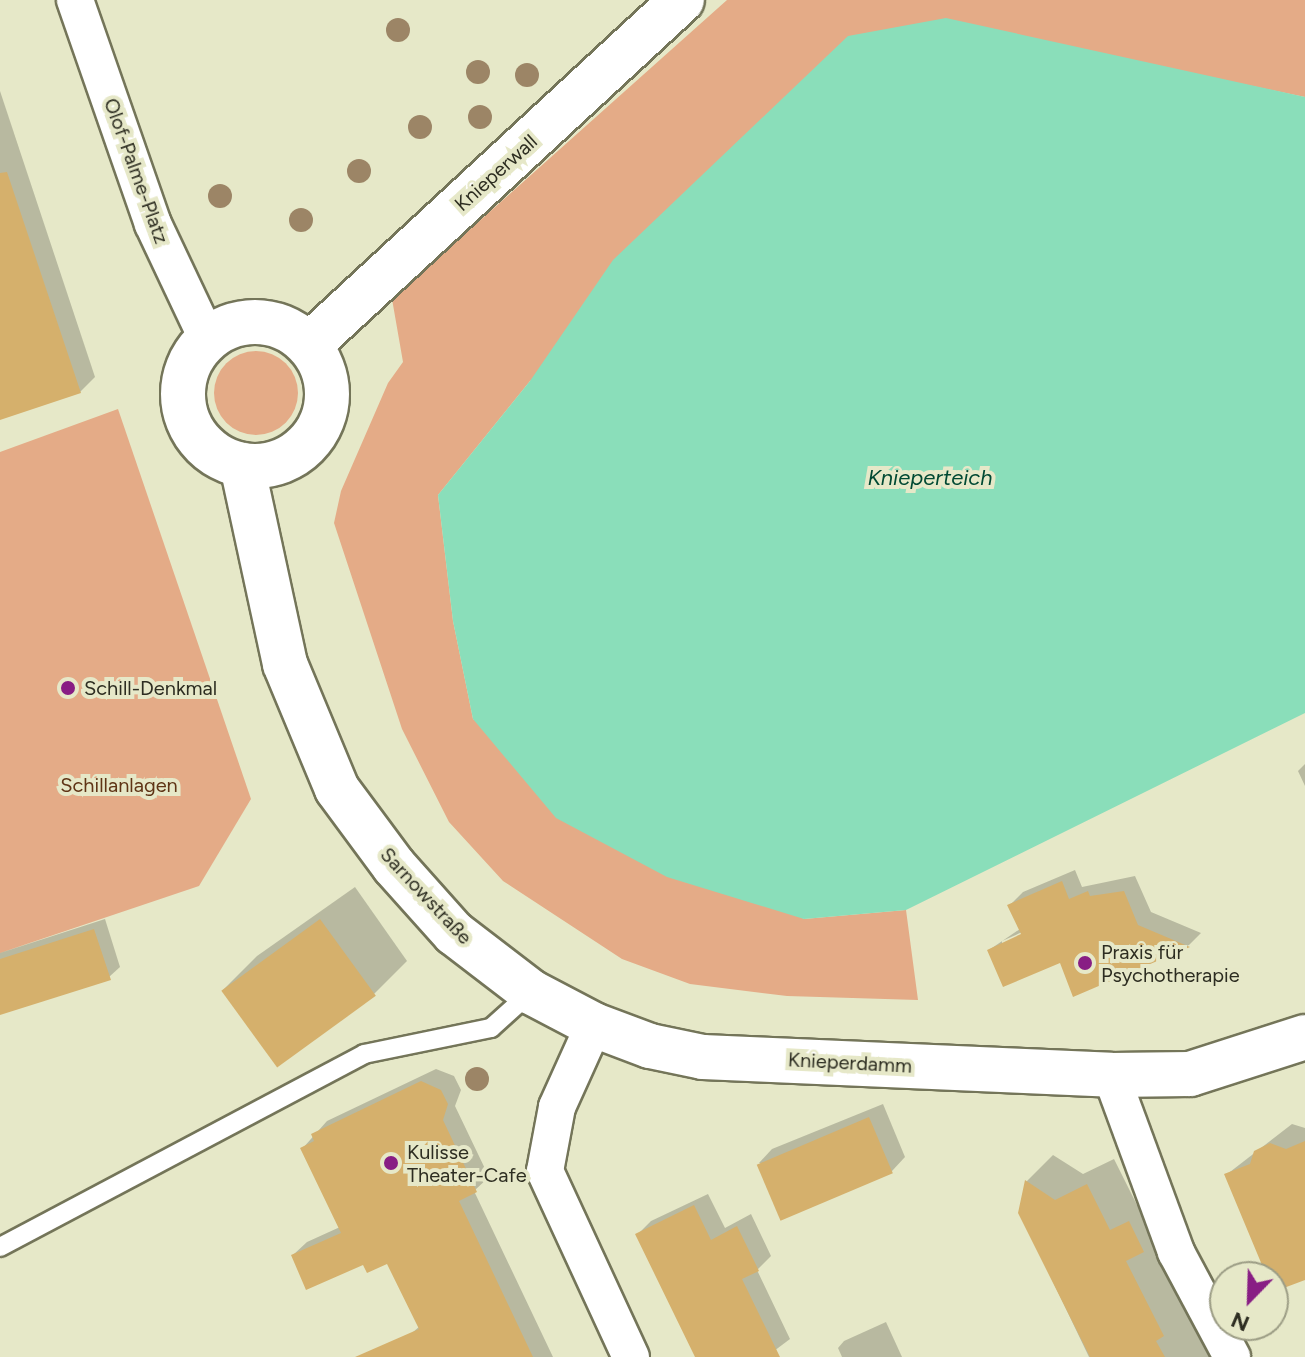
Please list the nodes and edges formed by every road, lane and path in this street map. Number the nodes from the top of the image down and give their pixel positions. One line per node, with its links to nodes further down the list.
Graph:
1 (75, 0): 3 (street, Olof-Palme-Platz)
2 (682, 0): 4 (street, Knieperwall)
3 (207, 338): 4 (street); 5 (street)
4 (309, 345): 5 (street)
5 (242, 465): 6 (street, Sarnowstraße)
6 (531, 992): 7 (street, Sarnowstraße); 10 (lane)
7 (594, 1025): 9 (street, Knieperdamm); 11 (street)
8 (1305, 1037): 9 (street, Knieperdamm)
9 (1111, 1075): 12 (street)
10 (0, 1247)
11 (631, 1357)
12 (1232, 1357)

